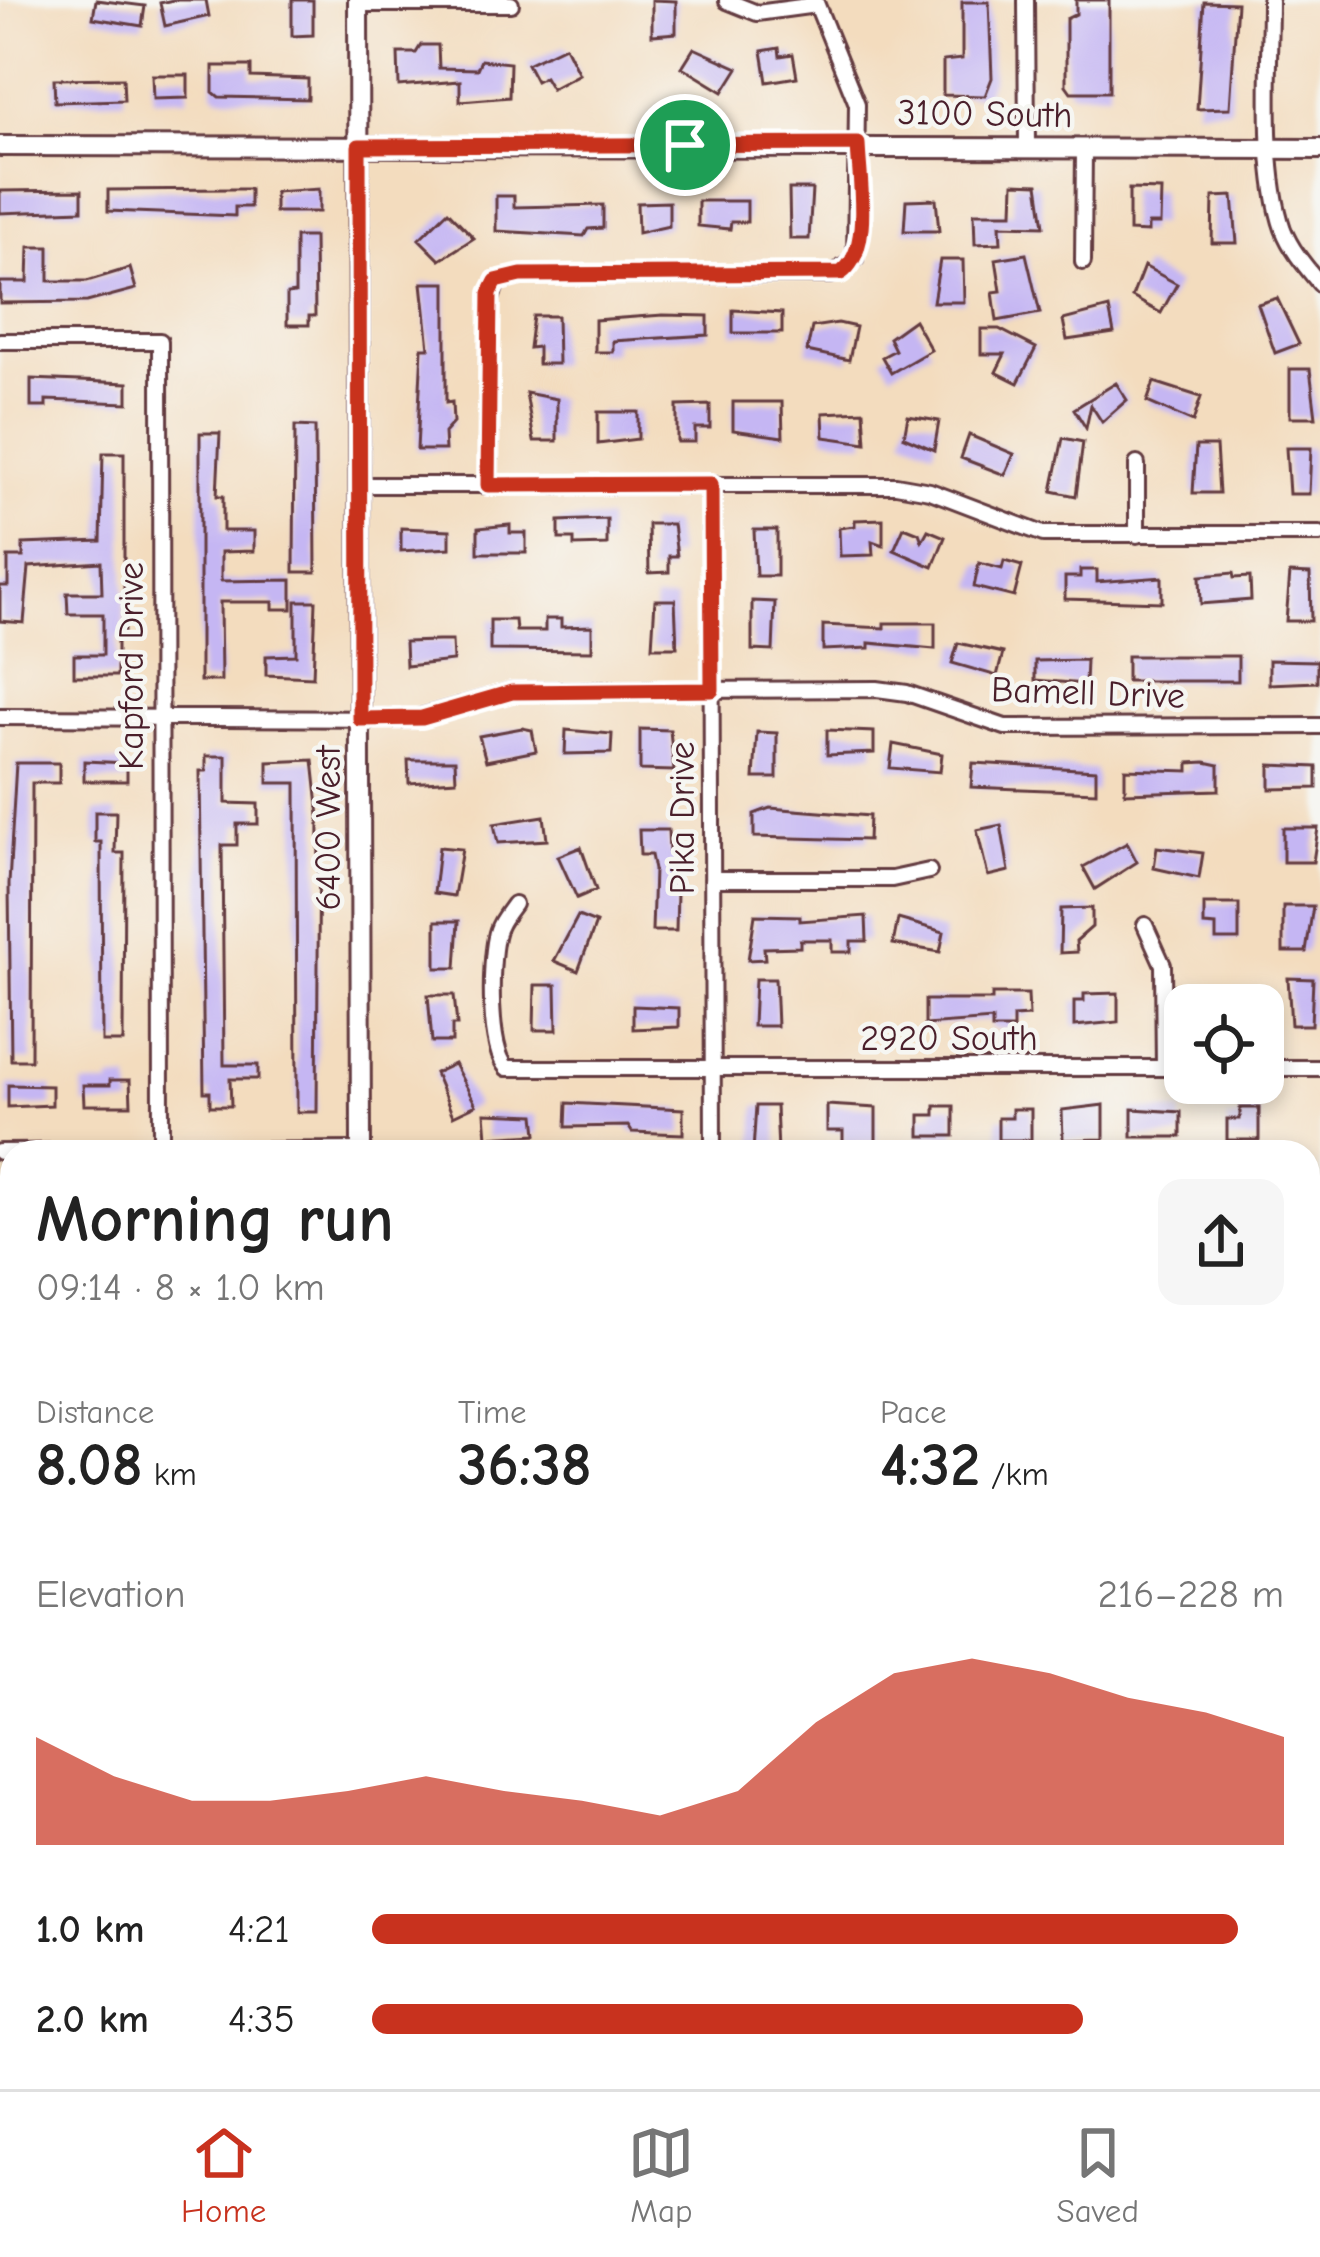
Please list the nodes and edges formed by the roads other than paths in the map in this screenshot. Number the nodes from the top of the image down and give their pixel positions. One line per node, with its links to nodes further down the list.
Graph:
1 (1026, 0): 10 (street)
2 (1270, 0): 12 (street)
3 (727, 1): 5 (street)
4 (358, 2): 6 (street); 9 (main road, 6400 West)
5 (815, 2): 7 (street)
6 (511, 4)
7 (858, 144): 9 (main road, 3100 South); 10 (main road, 3100 South); 20 (street)
8 (0, 146): 9 (main road, 3100 South)
9 (359, 146): 19 (main road, 6400 West)
10 (1027, 148): 11 (main road, 3100 South)
11 (1084, 149): 12 (main road, 3100 South); 14 (street)
12 (1273, 149): 13 (main road, 3100 South); 15 (street)
13 (1320, 149)
14 (1083, 262)
15 (1320, 284)
16 (0, 341): 26 (street, Kapford Drive)
17 (1137, 464): 22 (street)
18 (711, 484): 20 (street); 22 (street); 23 (street, Pika Drive)
19 (360, 485): 20 (street); 25 (main road, 6400 West)
20 (488, 485)
21 (1320, 534): 22 (street)
22 (1137, 535)
23 (712, 690): 25 (street, Bamell Drive); 27 (street, Bamell Drive); 29 (street, Pika Drive)
24 (0, 718): 26 (street, Bamell Drive)
25 (360, 719): 26 (street, Bamell Drive); 37 (main road, 6400 West)
26 (161, 721): 36 (street, Kapford Drive)
27 (1320, 726)
28 (929, 871): 29 (street)
29 (712, 879): 35 (street, Pika Drive)
30 (514, 904): 35 (street, 2920 South)
31 (1145, 925): 32 (street)
32 (1164, 1068): 35 (street, 2920 South)
33 (1284, 1068): 34 (street)
34 (1320, 1068)
35 (713, 1069): 38 (street, Pika Drive)
36 (161, 1140)
37 (361, 1140)
38 (713, 1140)

